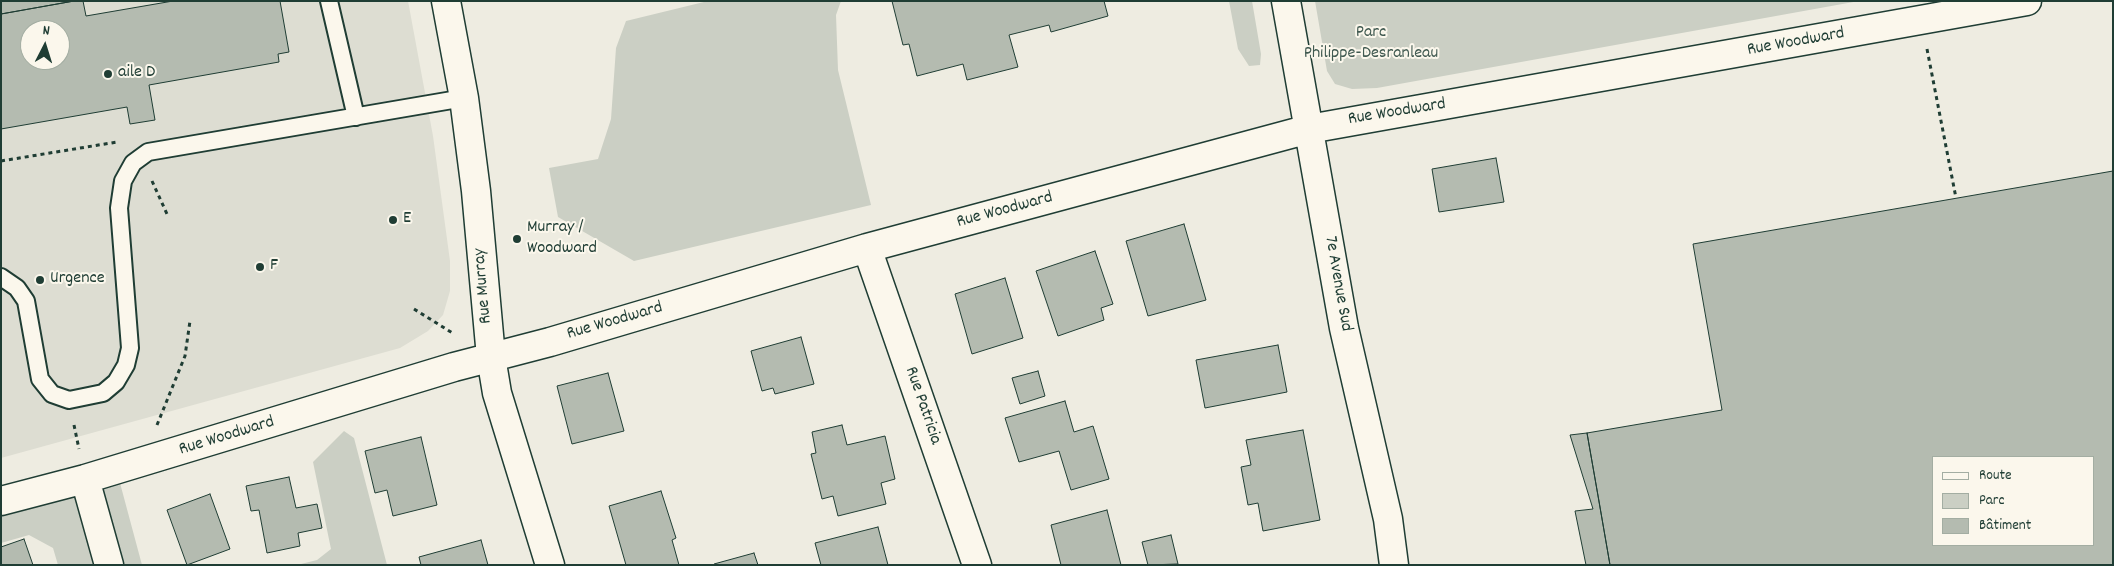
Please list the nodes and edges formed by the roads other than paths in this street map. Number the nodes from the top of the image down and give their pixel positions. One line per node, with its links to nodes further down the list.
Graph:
1 (329, 1): 6 (lane)
2 (446, 1): 5 (street, Rue Murray)
3 (1286, 1): 7 (street, 7e Avenue Sud)
4 (2027, 1): 7 (street, Rue Woodward)
5 (464, 98): 6 (lane); 10 (street, Rue Murray)
6 (356, 117): 9 (lane)
7 (1309, 128): 8 (street, Rue Woodward); 16 (street, 7e Avenue Sud)
8 (867, 248): 10 (street, Rue Woodward); 15 (street, Rue Patricia)
9 (1, 277)
10 (491, 357): 11 (street, Rue Woodward); 14 (street, Rue Murray)
11 (85, 479): 12 (street, Rue Woodward); 13 (street)
12 (1, 501)
13 (110, 565)
14 (550, 565)
15 (978, 565)
16 (1394, 565)

